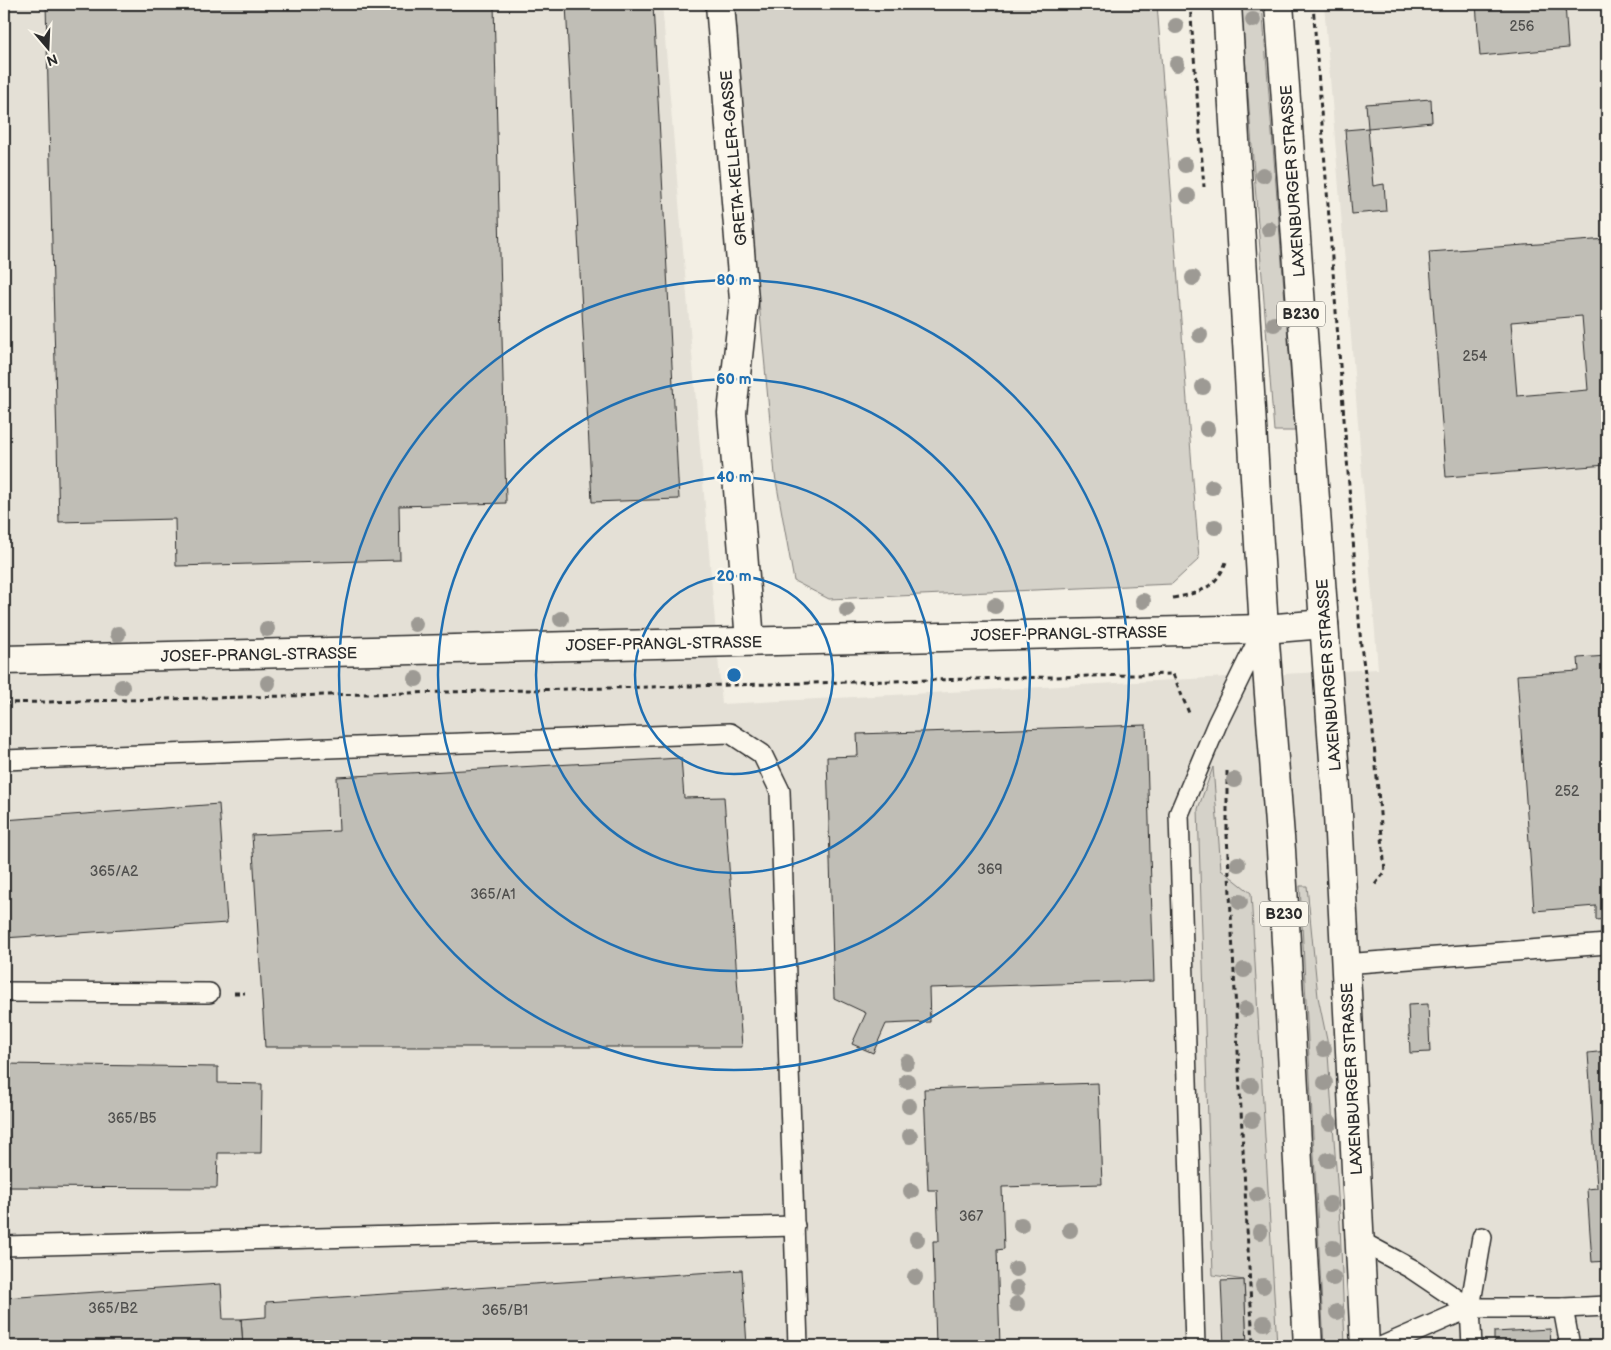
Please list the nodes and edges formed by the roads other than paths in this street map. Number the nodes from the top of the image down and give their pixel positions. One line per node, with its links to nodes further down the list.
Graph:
1 (720, 4): 6 (main road, GRETA-KELLER-GASSE)
2 (1227, 4): 5 (main road, B230)
3 (1279, 4): 4 (main road, LAXENBURGER STRASSE / B230)
4 (1324, 624): 5 (main road, JOSEF-PRANGL-STRASSE); 10 (main road, LAXENBURGER STRASSE / B230)
5 (1264, 629): 6 (main road, JOSEF-PRANGL-STRASSE); 21 (lane); 22 (main road, B230)
6 (750, 641): 7 (main road, JOSEF-PRANGL-STRASSE)
7 (4, 660)
8 (4, 760): 13 (lane)
9 (1607, 944): 10 (lane)
10 (1344, 964): 15 (main road, LAXENBURGER STRASSE / B230)
11 (4, 992): 12 (lane)
12 (209, 993)
13 (795, 1226): 16 (lane); 20 (lane)
14 (1482, 1237): 18 (lane)
15 (1360, 1241): 18 (lane); 23 (main road, LAXENBURGER STRASSE / B230)
16 (4, 1246)
17 (1607, 1306): 19 (lane)
18 (1470, 1308): 19 (lane); 24 (lane); 25 (lane)
19 (1563, 1308): 26 (lane)
20 (798, 1346)
21 (1195, 1346)
22 (1308, 1346)
23 (1365, 1346)
24 (1383, 1346)
25 (1472, 1346)
26 (1570, 1346)

